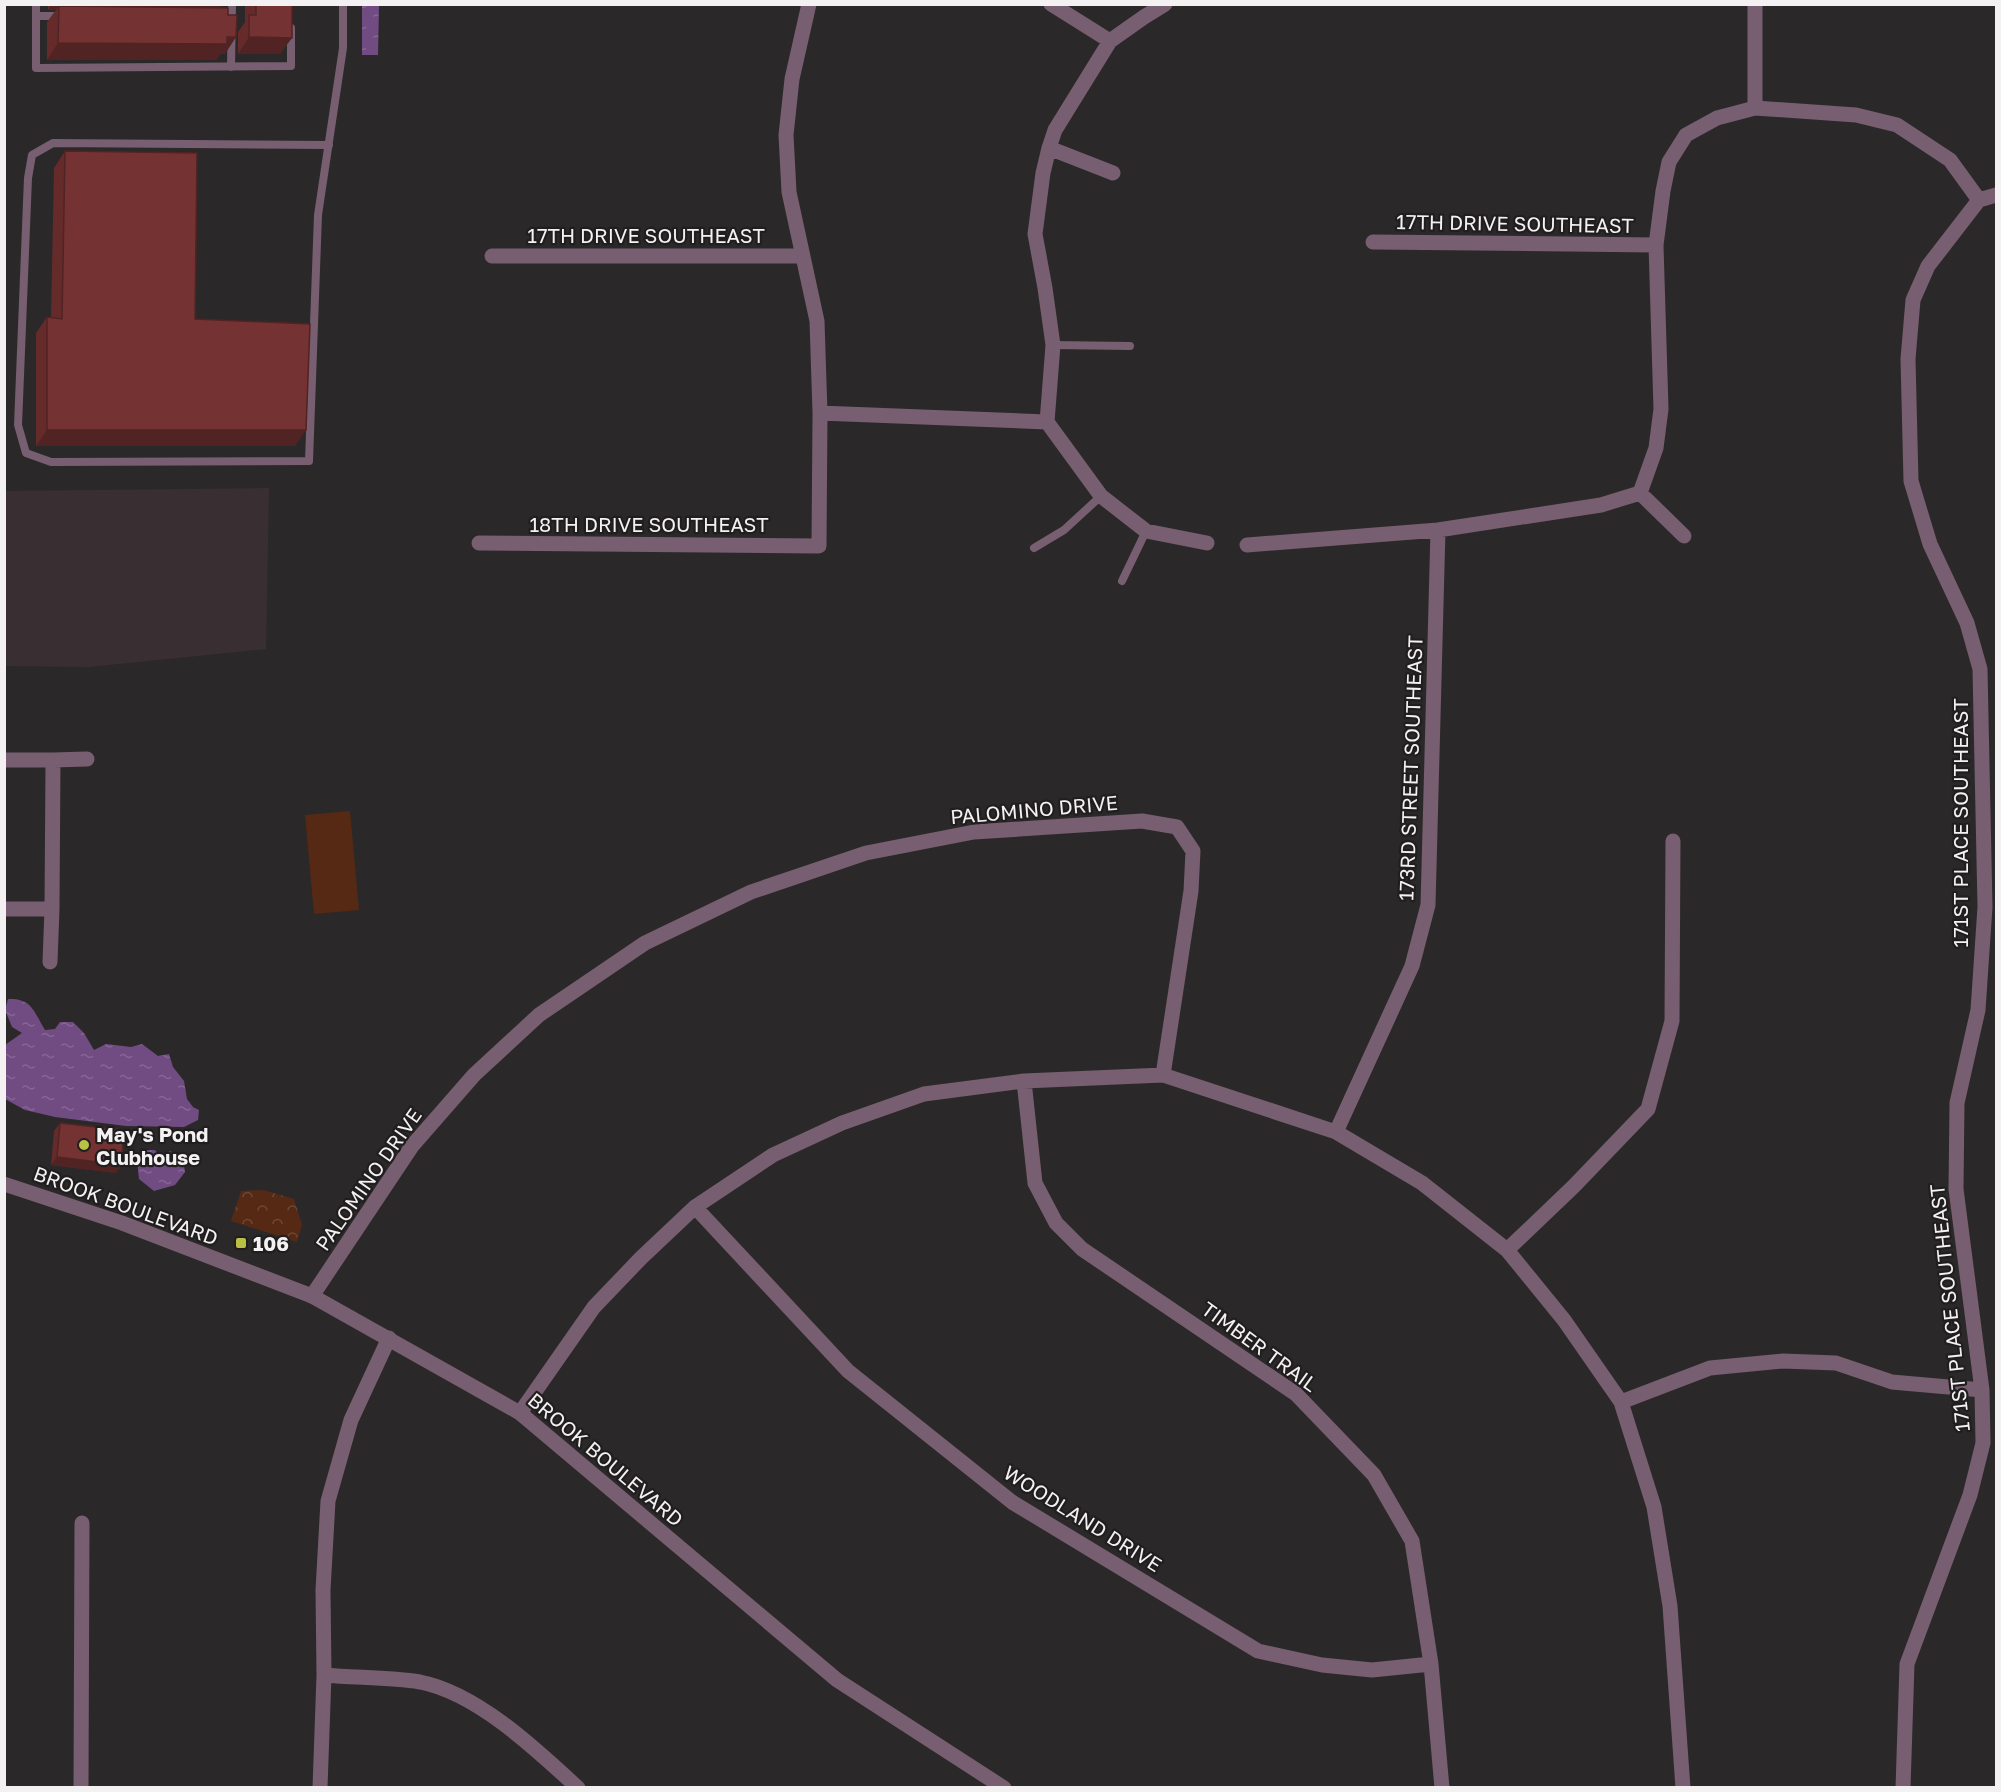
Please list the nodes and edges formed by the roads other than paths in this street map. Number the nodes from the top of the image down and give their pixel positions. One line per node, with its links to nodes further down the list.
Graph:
1 (36, 4): 9 (lane)
2 (232, 4): 12 (lane)
3 (343, 4): 16 (lane)
4 (809, 4): 24 (street)
5 (1051, 4): 13 (street)
6 (1165, 4): 13 (street)
7 (1755, 4): 15 (street)
8 (291, 15): 14 (lane)
9 (36, 16): 10 (lane); 14 (lane)
10 (71, 16)
11 (220, 18): 12 (lane)
12 (232, 18): 14 (lane)
13 (1110, 41): 17 (street)
14 (231, 67)
15 (1755, 108): 20 (street); 22 (street)
16 (329, 145): 16 (lane)
17 (1049, 148): 18 (street); 25 (street)
18 (1113, 173)
19 (1996, 195): 20 (street)
20 (1979, 200): 54 (street, 171ST PLACE SOUTHEAST)
21 (1373, 242): 22 (street, 17TH DRIVE SOUTHEAST)
22 (1656, 245): 29 (street)
23 (492, 256): 24 (street, 17TH DRIVE SOUTHEAST)
24 (801, 256): 27 (street)
25 (1053, 345): 26 (lane); 28 (street)
26 (1130, 346)
27 (820, 413): 28 (street); 34 (street, 18TH DRIVE SOUTHEAST)
28 (1047, 422): 30 (street)
29 (1640, 493): 31 (street); 33 (street)
30 (1101, 496): 32 (street); 37 (lane)
31 (1438, 530): 36 (street); 48 (street, 173RD STREET SOUTHEAST)
32 (1146, 531): 35 (street); 38 (lane)
33 (1684, 536)
34 (479, 543)
35 (1207, 543)
36 (1247, 544)
37 (1034, 548)
38 (1122, 581)
39 (87, 759): 41 (street)
40 (4, 760): 41 (street)
41 (53, 760): 44 (street)
42 (1673, 841): 51 (street)
43 (4, 909): 44 (street)
44 (51, 909): 45 (street)
45 (50, 962)
46 (1163, 1075): 47 (street); 48 (street); 52 (street, PALOMINO DRIVE)
47 (1024, 1081): 50 (street); 58 (street, TIMBER TRAIL)
48 (1335, 1132): 51 (street)
49 (4, 1184): 52 (street, BROOK BOULEVARD)
50 (695, 1208): 56 (street); 58 (street, WOODLAND DRIVE)
51 (1507, 1250): 55 (street)
52 (312, 1296): 53 (street, BROOK BOULEVARD)
53 (389, 1338): 56 (street, BROOK BOULEVARD); 59 (street)
54 (1982, 1389): 55 (street); 66 (street, 171ST PLACE SOUTHEAST)
55 (1621, 1402): 65 (street)
56 (520, 1413): 63 (street, BROOK BOULEVARD)
57 (82, 1523): 60 (street)
58 (1431, 1664): 64 (street, TIMBER TRAIL)
59 (324, 1675): 61 (street); 62 (street)
60 (81, 1788)
61 (320, 1788)
62 (578, 1788)
63 (1004, 1788)
64 (1442, 1788)
65 (1683, 1788)
66 (1903, 1788)

